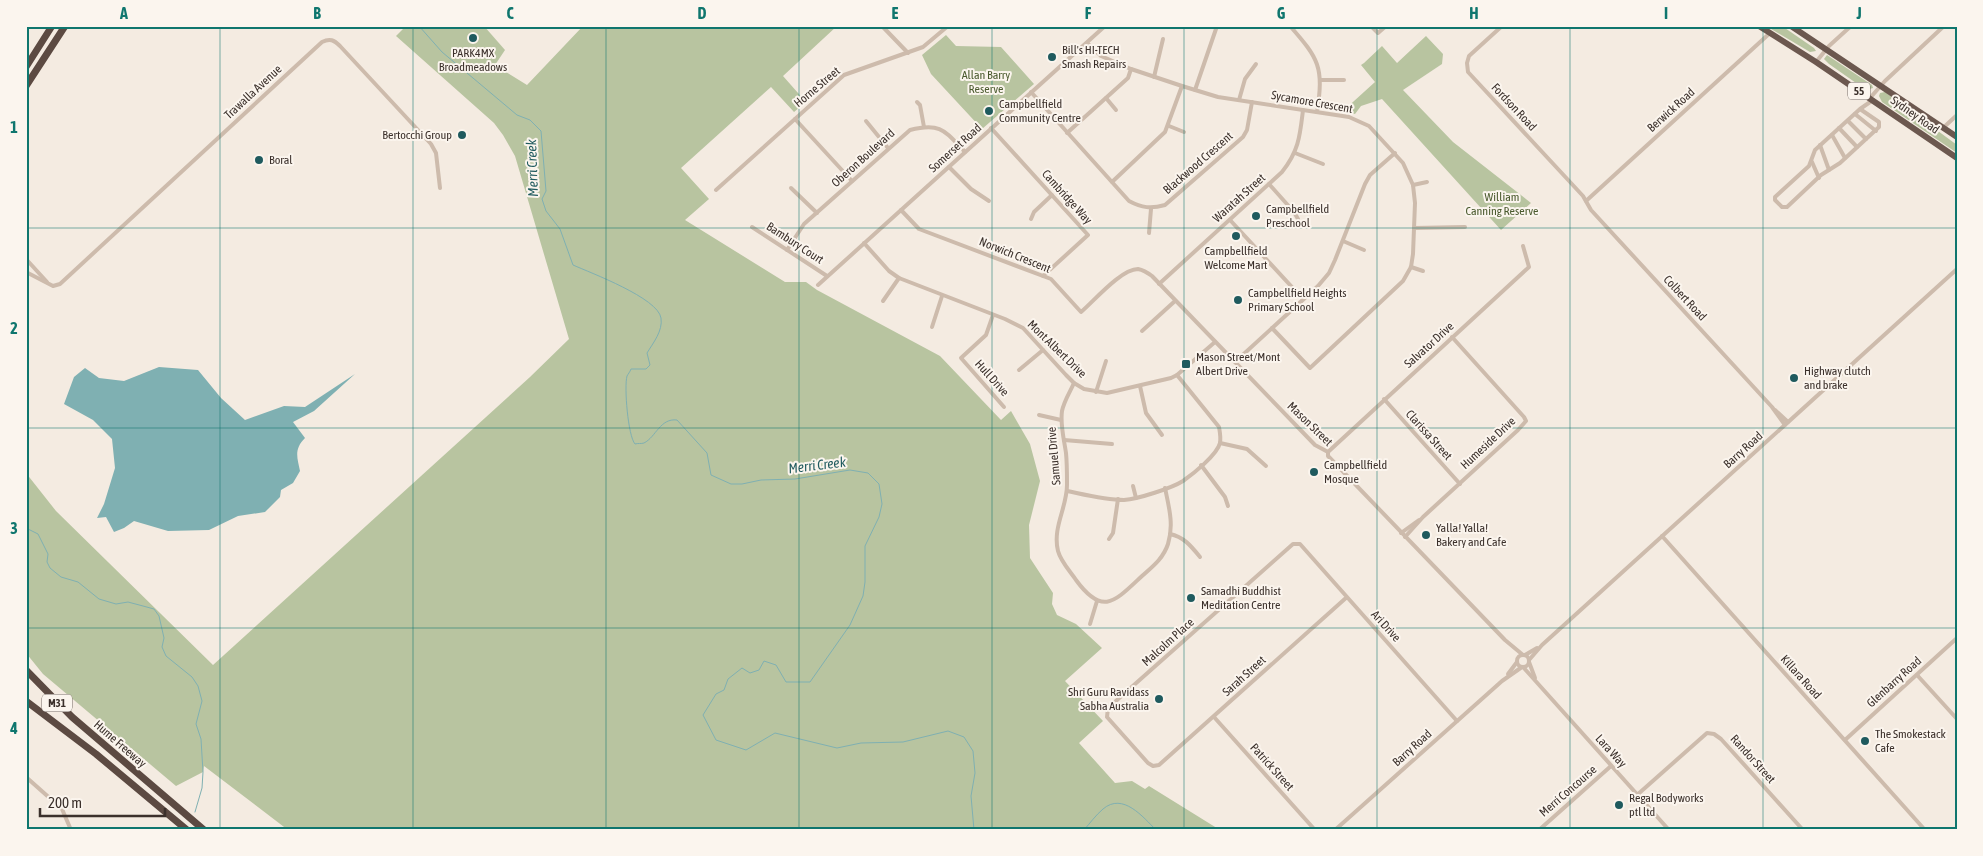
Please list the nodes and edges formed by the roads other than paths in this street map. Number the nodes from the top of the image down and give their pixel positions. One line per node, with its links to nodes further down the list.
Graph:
1 (52, 26): 22 (highway)
2 (65, 26): 27 (highway)
3 (882, 26): 19 (street)
4 (948, 26): 19 (street, Horne Street)
5 (1105, 26): 17 (street, Somerset Road)
6 (1217, 26): 30 (street)
7 (1290, 26): 25 (street)
8 (1371, 26): 9 (street)
9 (1386, 26)
10 (1502, 26): 79 (street, Fordson Road)
11 (1759, 26): 15 (highway, Sydney Road / 55)
12 (1791, 26): 18 (highway, Sydney Road / 55)
13 (1851, 26): 18 (street)
14 (1944, 26): 28 (street)
15 (1770, 33): 20 (highway, Sydney Road / 55); 79 (street, Berwick Road)
16 (1163, 39): 24 (street)
17 (1087, 43): 23 (street, Sycamore Crescent); 31 (street, Somerset Road)
18 (1826, 49): 20 (street); 28 (highway, Sydney Road / 55)
19 (908, 53): 43 (street, Horne Street)
20 (1816, 62): 33 (highway, Sydney Road / 55)
21 (1256, 64): 34 (street)
22 (27, 65)
23 (1131, 69): 24 (street, Sycamore Crescent); 32 (street)
24 (1154, 77): 29 (street, Sycamore Crescent)
25 (1321, 80): 26 (street); 40 (street)
26 (1344, 80)
27 (27, 85)
28 (1881, 85): 33 (street); 50 (highway, Sydney Road / 55)
29 (1182, 86): 30 (street, Sycamore Crescent); 47 (street)
30 (1195, 90): 34 (street, Sycamore Crescent)
31 (1031, 92): 48 (street, Somerset Road); 53 (street)
32 (1106, 98): 38 (street); 53 (street)
33 (1872, 99): 37 (street); 64 (highway, Sydney Road / 55)
34 (1239, 100): 36 (street, Sycamore Crescent)
35 (917, 102): 46 (street)
36 (1252, 102): 39 (street, Sycamore Crescent); 81 (street, Blackwood Crescent)
37 (1860, 109): 41 (street); 51 (street)
38 (1116, 110)
39 (1304, 110): 40 (street, Sycamore Crescent); 61 (street, Waratah Street)
40 (1317, 112): 62 (street, Sycamore Crescent)
41 (1855, 114): 45 (street); 51 (street)
42 (1957, 115): 50 (street)
43 (795, 119): 70 (street); 77 (street, Horne Street)
44 (866, 121): 59 (street)
45 (1848, 121): 49 (street); 56 (street)
46 (924, 126): 59 (street, Oberon Boulevard); 60 (street)
47 (1169, 126): 52 (street); 71 (street)
48 (991, 128): 60 (street, Somerset Road); 78 (street, Cambridge Way)
49 (1839, 128): 54 (street); 58 (street)
50 (1943, 128): 55 (highway, Sydney Road / 55)
51 (1876, 130): 56 (street)
52 (1184, 132)
53 (1067, 133): 71 (street)
54 (1832, 135): 57 (street); 63 (street)
55 (1957, 138)
56 (1866, 139): 58 (street)
57 (1820, 145): 65 (street); 68 (street)
58 (1857, 147): 63 (street)
59 (888, 148): 70 (street, Oberon Boulevard)
60 (965, 152): 67 (street, Somerset Road)
61 (1296, 153): 66 (street); 73 (street, Waratah Street)
62 (1395, 153): 74 (street, Sycamore Crescent); 91 (street)
63 (1844, 158): 68 (street)
64 (1957, 158)
65 (1812, 162): 69 (street); 69 (street)
66 (1323, 164)
67 (950, 166): 80 (street); 82 (street, Somerset Road)
68 (1829, 170): 69 (street)
69 (1819, 178)
70 (852, 181): 83 (street, Oberon Boulevard)
71 (1112, 182): 81 (street)
72 (1426, 182): 74 (street)
73 (1269, 184): 85 (street); 86 (street, Waratah Street)
74 (1413, 185): 89 (street, Sycamore Crescent)
75 (440, 188): 104 (street, Trawalla Avenue)
76 (791, 188): 83 (street)
77 (716, 190)
78 (1052, 195): 84 (street); 102 (street, Cambridge Way)
79 (1586, 201): 129 (street, Colbert Road)
80 (988, 202)
81 (1151, 209): 90 (street)
82 (901, 210): 92 (street, Somerset Road); 102 (street, Norwich Crescent)
83 (817, 213): 94 (street, Oberon Boulevard)
84 (1031, 219)
85 (1298, 219)
86 (1230, 220): 105 (street, Waratah Street); 108 (street)
87 (752, 226): 94 (street, Bambury Court)
88 (1465, 227): 89 (street)
89 (1414, 228): 97 (street, Sycamore Crescent)
90 (1149, 233)
91 (1343, 241): 95 (street); 108 (street)
92 (864, 243): 101 (street, Somerset Road); 103 (street, Mont Albert Drive)
93 (1523, 246): 115 (street, Salvator Drive)
94 (787, 250): 101 (street, Bambury Court)
95 (1364, 250)
96 (26, 259): 104 (street)
97 (1410, 267): 99 (street); 113 (street, Sycamore Crescent)
98 (1957, 268): 129 (street, Barry Road)
99 (1423, 270)
100 (26, 272): 104 (street)
101 (827, 276): 106 (street, Somerset Road)
102 (1043, 276): 105 (street, Norwich Crescent)
103 (899, 278): 107 (street, Mont Albert Drive); 109 (street)
104 (49, 284)
105 (1159, 284): 110 (street, Mason Street)
106 (818, 285)
107 (942, 296): 111 (street, Mont Albert Drive); 112 (street)
108 (1303, 300): 113 (street)
109 (883, 301)
110 (1175, 301): 114 (street); 116 (street, Mason Street)
111 (993, 315): 117 (street, Mont Albert Drive); 126 (street, Hull Drive)
112 (932, 327)
113 (1272, 328): 119 (street)
114 (1142, 331)
115 (1452, 337): 125 (street, Salvator Drive); 137 (street, Humeside Drive)
116 (1215, 342): 119 (street, Mason Street); 121 (street, Mont Albert Drive)
117 (1043, 350): 120 (street); 122 (street, Mont Albert Drive)
118 (1106, 361): 124 (street)
119 (1235, 362): 134 (street, Mason Street)
120 (1019, 370)
121 (1177, 376): 123 (street, Mont Albert Drive); 132 (street)
122 (1074, 383): 124 (street, Mont Albert Drive); 128 (street, Samuel Drive)
123 (1140, 386): 124 (street, Mont Albert Drive); 130 (street)
124 (1096, 392)
125 (1384, 399): 134 (street, Salvator Drive); 137 (street, Clarissa Street)
126 (1004, 407)
127 (1039, 415): 128 (street)
128 (1062, 420): 131 (street, Samuel Drive)
129 (1787, 423): 146 (street, Barry Road)
130 (1162, 435)
131 (1064, 440): 133 (street); 140 (street, Samuel Drive)
132 (1220, 443): 135 (street); 136 (street)
133 (1112, 444)
134 (1328, 452): 145 (street, Mason Street)
135 (1201, 465): 139 (street); 143 (street)
136 (1266, 466)
137 (1460, 484): 145 (street, Humeside Drive)
138 (1133, 486): 141 (street)
139 (1165, 488): 141 (street); 144 (street)
140 (1067, 491): 142 (street); 151 (street, Samuel Drive)
141 (1136, 498): 142 (street)
142 (1118, 499): 147 (street)
143 (1228, 506)
144 (1170, 534): 149 (street); 151 (street)
145 (1403, 535): 154 (street, Mason Street)
146 (1662, 536): 155 (street, Barry Road); 168 (street, Killara Road)
147 (1109, 539)
148 (1300, 544): 150 (street, Ari Drive); 169 (street, Malcolm Place)
149 (1200, 556)
150 (1347, 597): 165 (street, Sarah Street); 167 (street, Ari Drive)
151 (1097, 601): 152 (street)
152 (1090, 624)
153 (1957, 638): 161 (street, Glenbarry Road)
154 (1509, 644): 156 (street, Mason Street); 157 (street, Mason Street)
155 (1542, 645): 156 (street, Barry Road); 158 (street, Barry Road)
156 (1524, 655): 157 (street, Barry Road); 158 (street, Mason Street)
157 (1517, 660): 159 (street, Mason Street); 162 (street, Barry Road)
158 (1529, 661): 159 (street, Barry Road); 163 (street)
159 (1522, 667): 162 (street, Barry Road); 163 (street)
160 (26, 670): 175 (highway, Hume Freeway / M31)
161 (1917, 675): 166 (street); 168 (street, Glenbarry Road)
162 (1502, 682): 167 (street, Barry Road)
163 (1539, 685): 170 (street, Lara Way)
164 (26, 701): 174 (highway, Hume Freeway / M31)
165 (1214, 717): 169 (street, Sarah Street); 176 (street, Patrick Street)
166 (1957, 718)
167 (1457, 721): 177 (street, Barry Road)
168 (1845, 740): 181 (street, Killara Road)
169 (1153, 766)
170 (1611, 766): 172 (street, Lara Way); 178 (street, Merri Concourse)
171 (26, 776): 173 (street)
172 (1637, 795): 179 (street, Lara Way); 180 (street, Randor Street)
173 (70, 829)
174 (187, 830)
175 (204, 830)
176 (1316, 830)
177 (1335, 830)
178 (1538, 830)
179 (1669, 830)
180 (1803, 830)
181 (1925, 830)

